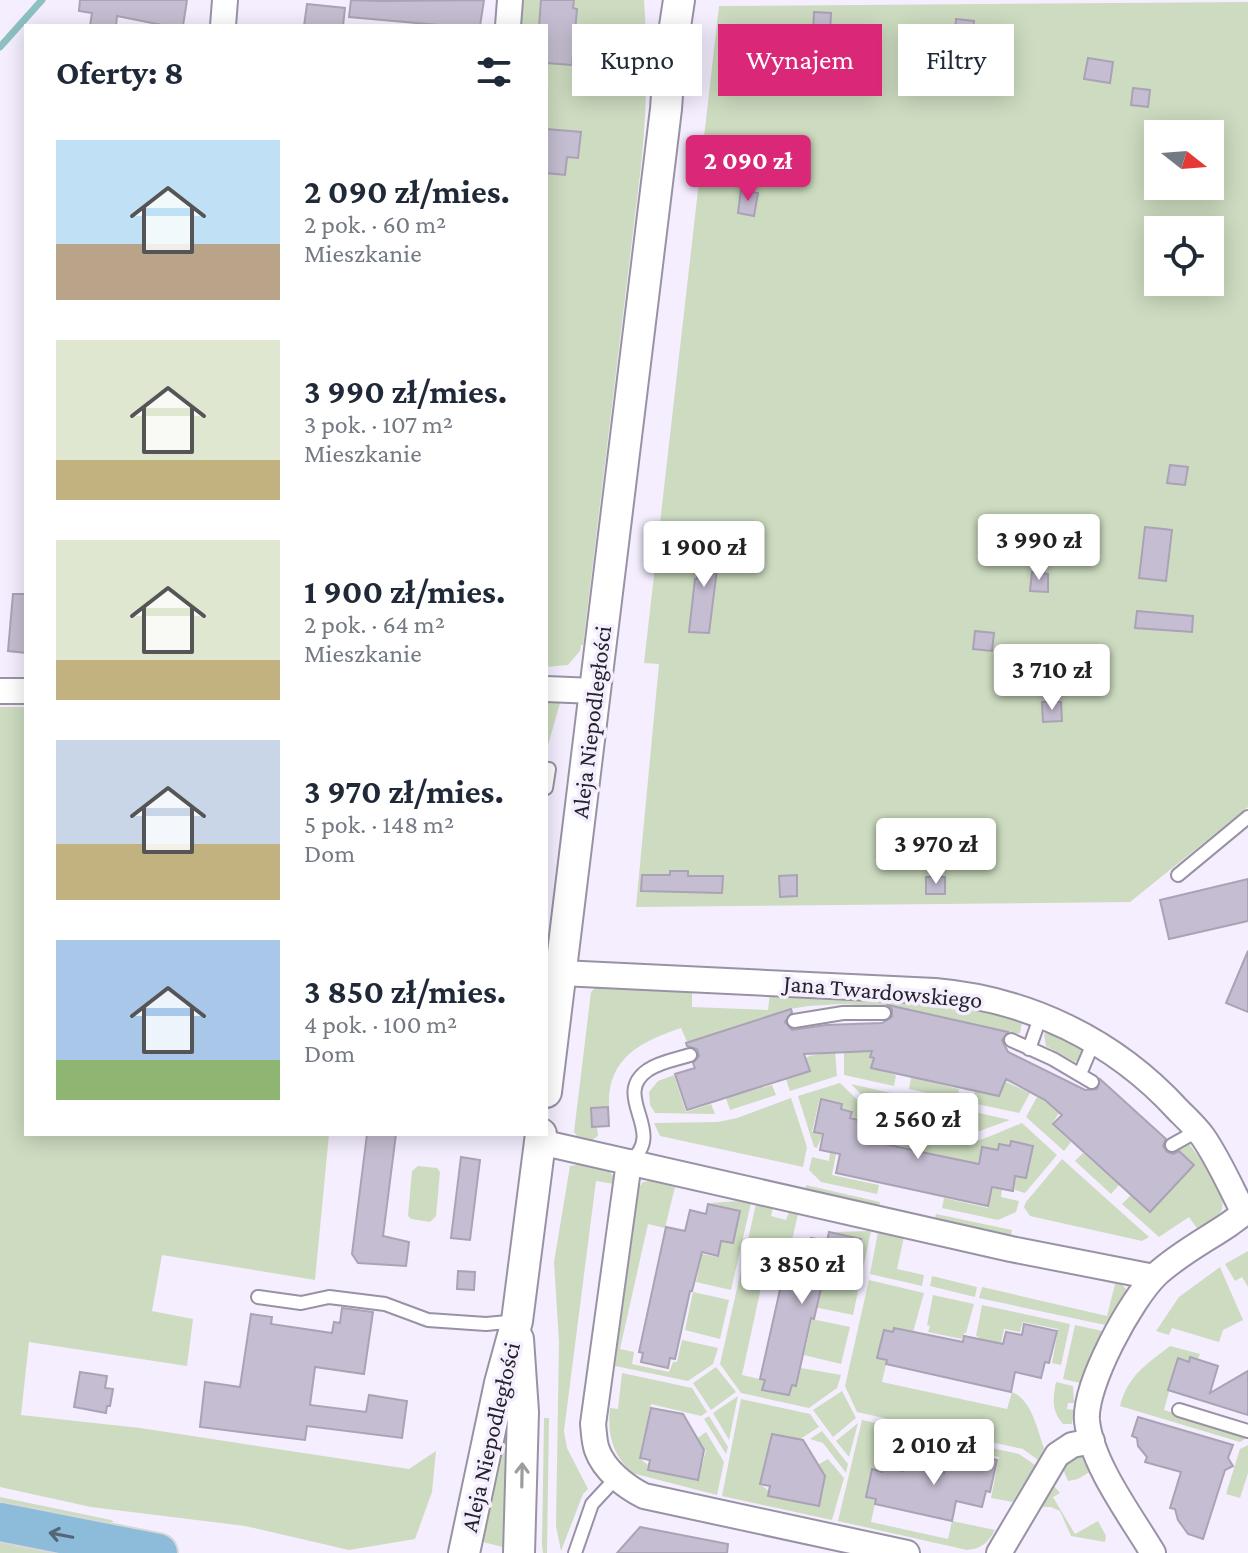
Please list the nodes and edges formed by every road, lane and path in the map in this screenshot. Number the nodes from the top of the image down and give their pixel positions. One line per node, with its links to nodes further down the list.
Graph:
1 (225, 0): 5 (street)
2 (510, 0): 6 (street)
3 (659, 0): 7 (street, Aleja Niepodległości)
4 (679, 0): 8 (street, Aleja Niepodległości)
5 (223, 24)
6 (508, 24)
7 (663, 24)
8 (675, 24)
9 (666, 96): 13 (street, Aleja Niepodległości)
10 (548, 689): 13 (street)
11 (0, 691): 12 (street)
12 (24, 691)
13 (595, 691): 18 (street, Aleja Niepodległości)
14 (549, 769): 15 (lane)
15 (548, 775)
16 (1248, 817): 17 (lane)
17 (1178, 875)
18 (553, 972): 20 (street, Jana Twardowskiego); 26 (street, Aleja Niepodległości)
19 (884, 1013): 21 (lane)
20 (1041, 1015): 23 (street, Jana Twardowskiego); 24 (lane)
21 (794, 1021)
22 (1011, 1040): 24 (lane)
23 (1094, 1041): 27 (lane); 29 (street, Jana Twardowskiego)
24 (1029, 1049): 27 (lane)
25 (690, 1055): 32 (lane)
26 (548, 1058)
27 (1080, 1074): 28 (lane)
28 (1092, 1082)
29 (1197, 1131): 31 (lane); 33 (street, Jana Twardowskiego)
30 (540, 1138): 32 (street); 36 (street, Aleja Niepodległości)
31 (1172, 1145)
32 (629, 1162): 34 (street); 40 (street)
33 (1246, 1212): 34 (street, Jana Twardowskiego)
34 (1154, 1277): 39 (street, Jana Twardowskiego)
35 (258, 1297): 36 (lane)
36 (517, 1321): 43 (street, Aleja Niepodległości); 44 (street, Aleja Niepodległości, one-way to 36)
37 (1179, 1410): 38 (lane)
38 (1248, 1431)
39 (1092, 1441): 47 (street); 48 (street, Jana Twardowskiego)
40 (617, 1477): 45 (lane); 46 (street)
41 (0, 1522): 42 (main road, one-way to 41)
42 (158, 1553)
43 (464, 1553)
44 (519, 1553)
45 (575, 1553)
46 (907, 1553)
47 (999, 1553)
48 (1153, 1553)

